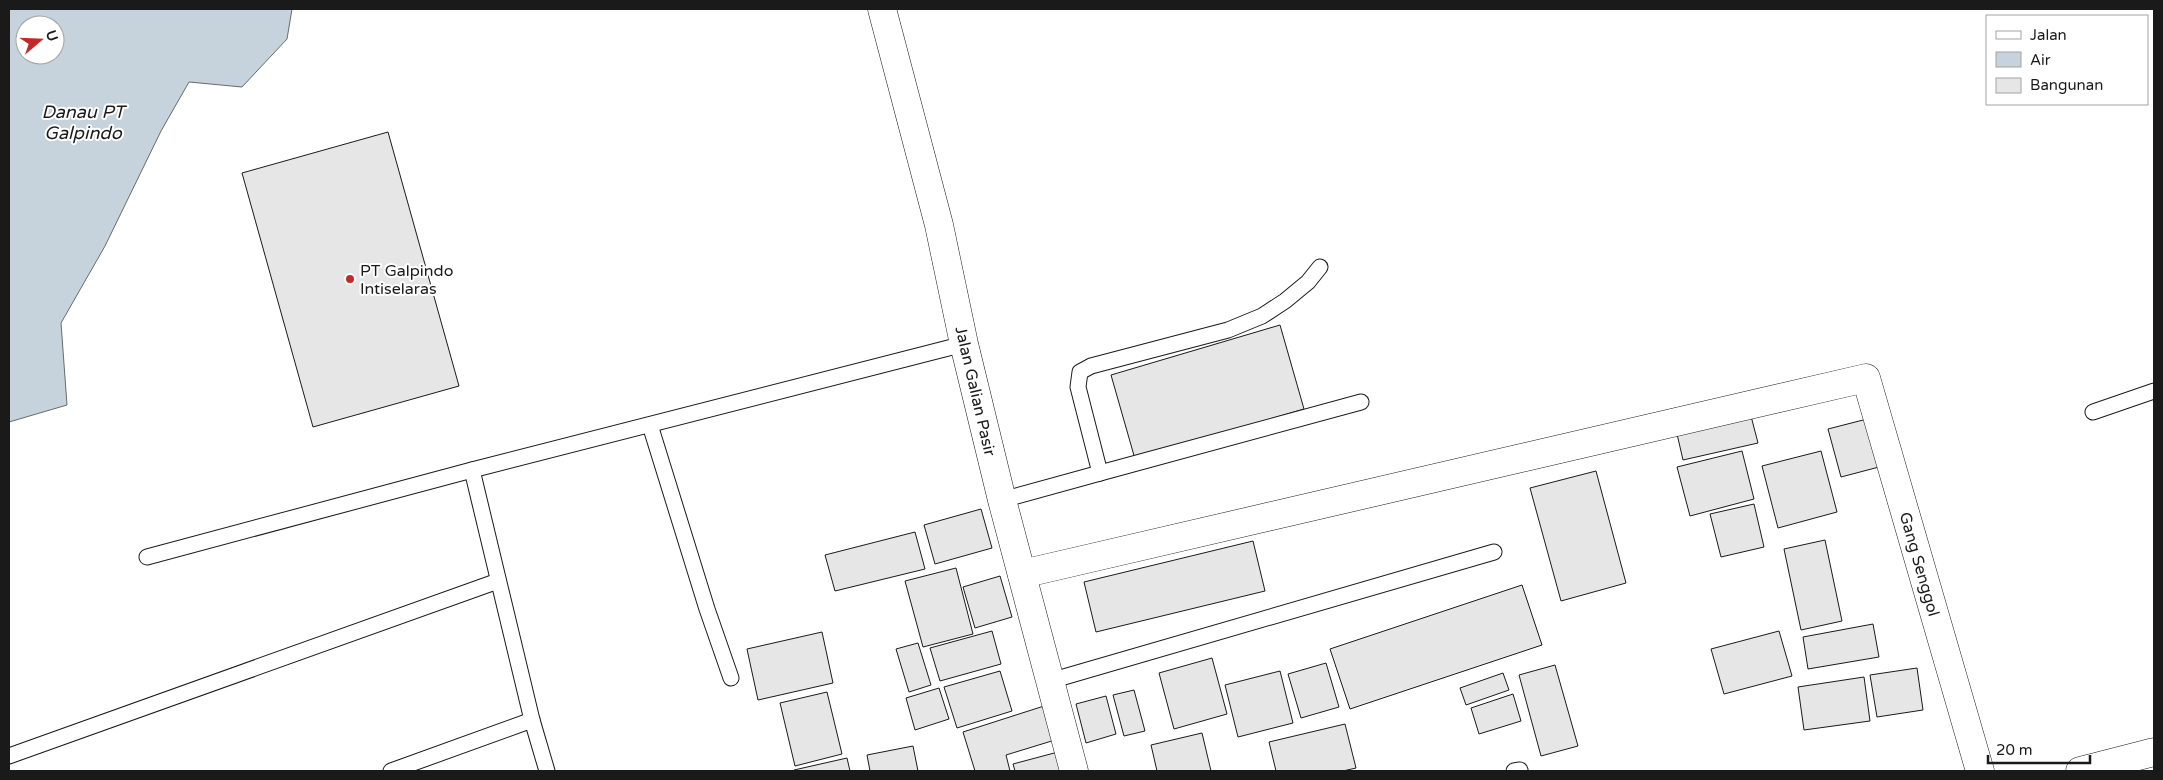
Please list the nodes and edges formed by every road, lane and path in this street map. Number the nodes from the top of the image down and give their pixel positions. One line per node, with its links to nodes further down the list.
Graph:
1 (882, 9): 3 (street, Jalan Galian Pasir)
2 (1320, 267): 9 (lane)
3 (964, 344): 7 (lane); 10 (street, Jalan Galian Pasir)
4 (2154, 391): 6 (lane)
5 (1361, 402): 9 (lane)
6 (2093, 412)
7 (650, 425): 8 (lane); 15 (lane)
8 (472, 470): 12 (lane); 14 (lane)
9 (1100, 473): 10 (lane)
10 (1002, 500): 13 (street, Jalan Galian Pasir)
11 (1494, 552): 16 (lane)
12 (147, 557)
13 (1022, 574): 16 (street, Jalan Galian Pasir); 23 (street, Gang Senggol)
14 (498, 581): 17 (lane); 19 (lane)
15 (731, 678)
16 (1050, 681): 22 (street, Jalan Galian Pasir)
17 (532, 720): 20 (lane); 21 (lane)
18 (2154, 752): 24 (street)
19 (9, 756)
20 (391, 771)
21 (547, 771)
22 (1074, 771)
23 (1980, 771)
24 (2080, 771)

